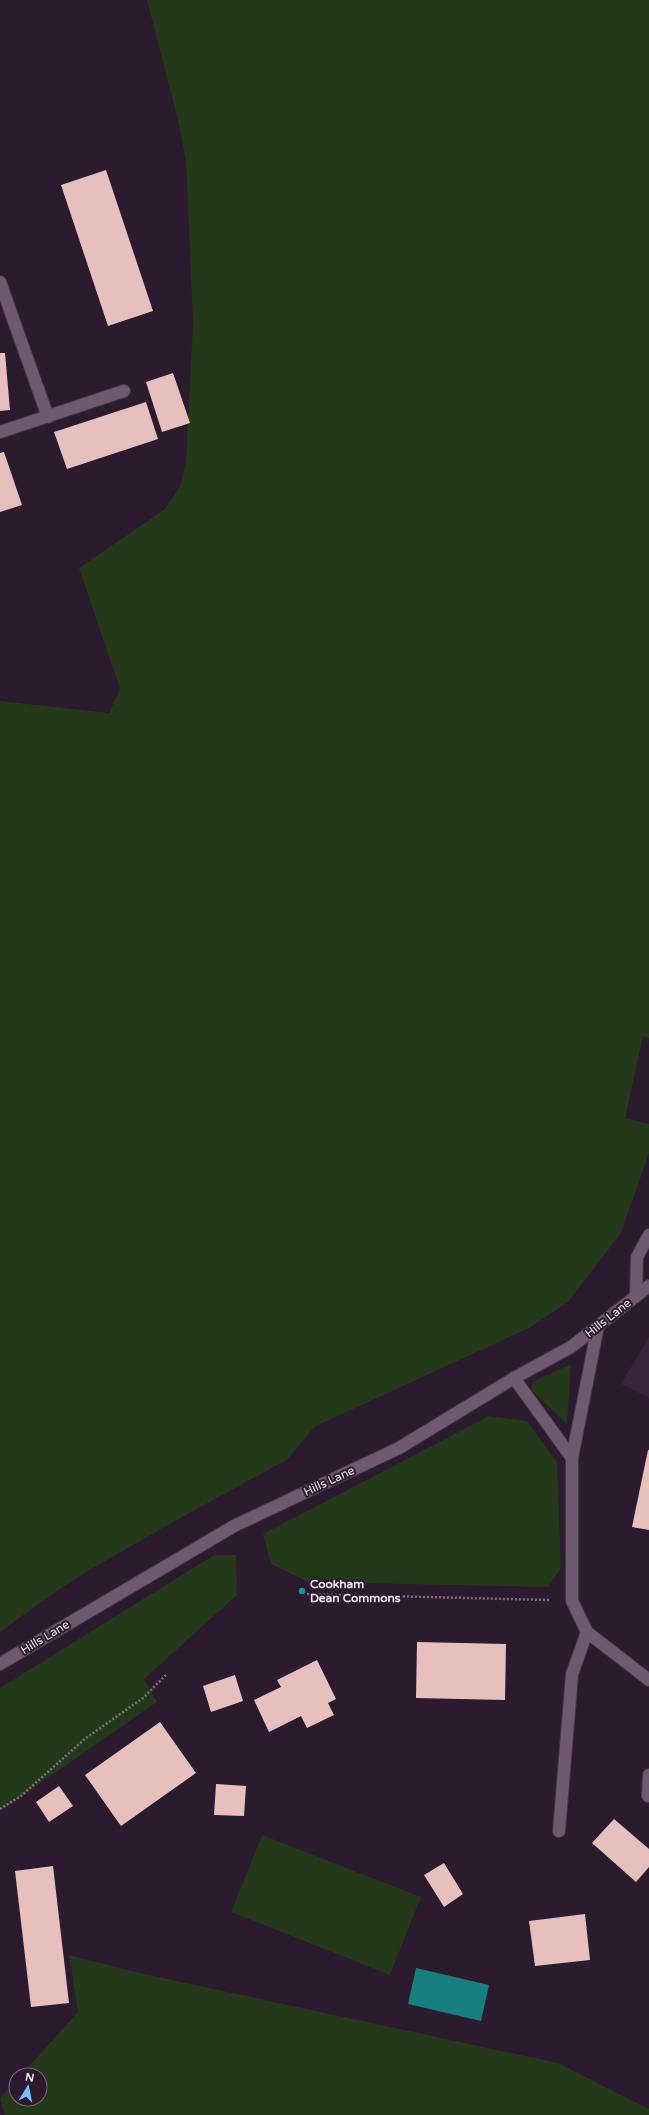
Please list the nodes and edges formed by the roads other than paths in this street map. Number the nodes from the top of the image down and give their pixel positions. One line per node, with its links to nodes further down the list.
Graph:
1 (0, 282): 3 (street)
2 (124, 391): 3 (street)
3 (48, 417): 4 (street)
4 (0, 432)
5 (649, 1235): 7 (street)
6 (649, 1286): 7 (street, Hills Lane)
7 (636, 1296): 8 (street, Hills Lane)
8 (598, 1326): 9 (street, Hills Lane); 10 (street)
9 (514, 1378): 10 (street); 12 (street, Hills Lane)
10 (572, 1458): 11 (street)
11 (587, 1632): 13 (street); 16 (street)
12 (0, 1664)
13 (649, 1680)
14 (649, 1775): 15 (street)
15 (648, 1796)
16 (559, 1831)

